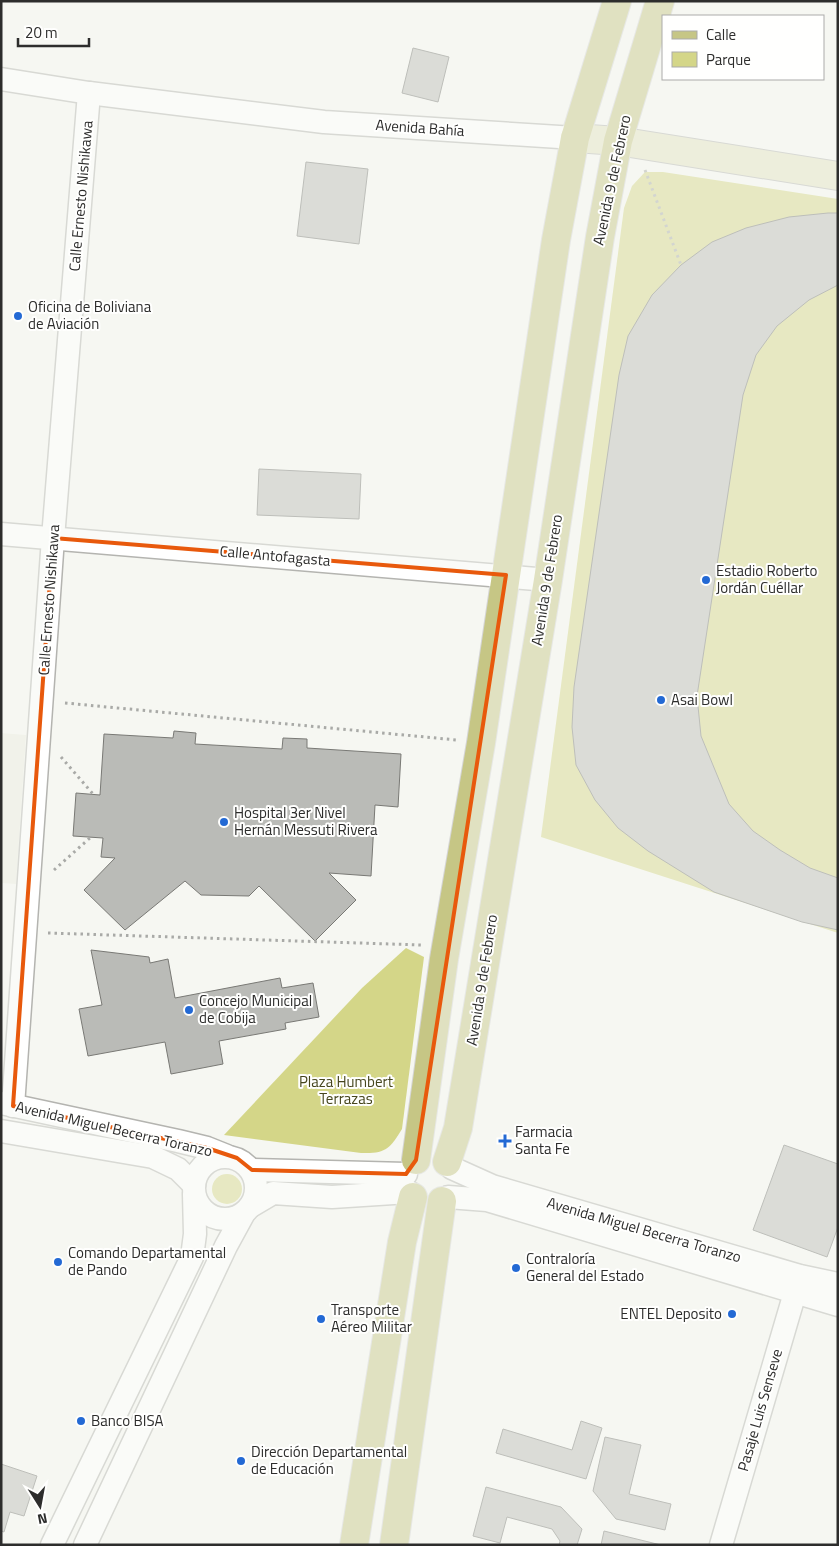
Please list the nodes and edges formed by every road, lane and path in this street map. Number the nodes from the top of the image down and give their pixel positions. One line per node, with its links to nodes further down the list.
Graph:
1 (617, 1): 5 (main road)
2 (660, 1): 6 (main road, Avenida 9 de Febrero)
3 (1, 79): 4 (street, Avenida Bahía)
4 (89, 93): 5 (street, Avenida Bahía); 11 (street, Calle Ernesto Nishikawa)
5 (575, 138): 6 (street, Avenida Bahía); 12 (main road)
6 (618, 141): 7 (street, Avenida Bahía); 13 (main road, Avenida 9 de Febrero)
7 (650, 146): 8 (street, Avenida Bahía); 9 (path)
8 (838, 176)
9 (681, 265)
10 (1, 534): 11 (street, Calle Antofagasta)
11 (53, 538): 12 (street, Calle Antofagasta); 14 (street, Calle Ernesto Nishikawa)
12 (506, 575): 13 (street, Calle Antofagasta); 16 (main road)
13 (548, 580): 25 (main road, Avenida 9 de Febrero)
14 (42, 700): 15 (street, Calle Ernesto Nishikawa); 16 (path)
15 (40, 732): 17 (path); 19 (street, Calle Ernesto Nishikawa)
16 (481, 743): 21 (main road)
17 (93, 794)
18 (91, 837): 19 (path)
19 (28, 892): 20 (street, Calle Ernesto Nishikawa)
20 (25, 932): 21 (path); 22 (street, Calle Ernesto Nishikawa)
21 (446, 946): 27 (main road)
22 (7, 1105): 24 (street, Avenida Miguel Becerra Toranzo)
23 (1, 1131): 28 (street, Avenida Miguel Becerra Toranzo)
24 (227, 1156): 26 (street); 28 (street)
25 (450, 1165): 27 (main road); 29 (main road); 32 (street, Avenida Miguel Becerra Toranzo)
26 (252, 1170): 27 (street); 30 (street)
27 (411, 1181): 29 (main road); 30 (street); 36 (main road)
28 (194, 1189): 30 (street); 34 (street)
29 (445, 1199): 32 (street, Avenida Miguel Becerra Toranzo); 37 (main road)
30 (248, 1210): 35 (street)
31 (837, 1281): 32 (street, Avenida Miguel Becerra Toranzo)
32 (797, 1284): 33 (street, Avenida Miguel Becerra Toranzo); 38 (street, Pasaje Luis Senseve)
33 (838, 1305)
34 (52, 1545)
35 (85, 1545)
36 (354, 1545)
37 (394, 1545)
38 (721, 1545)

